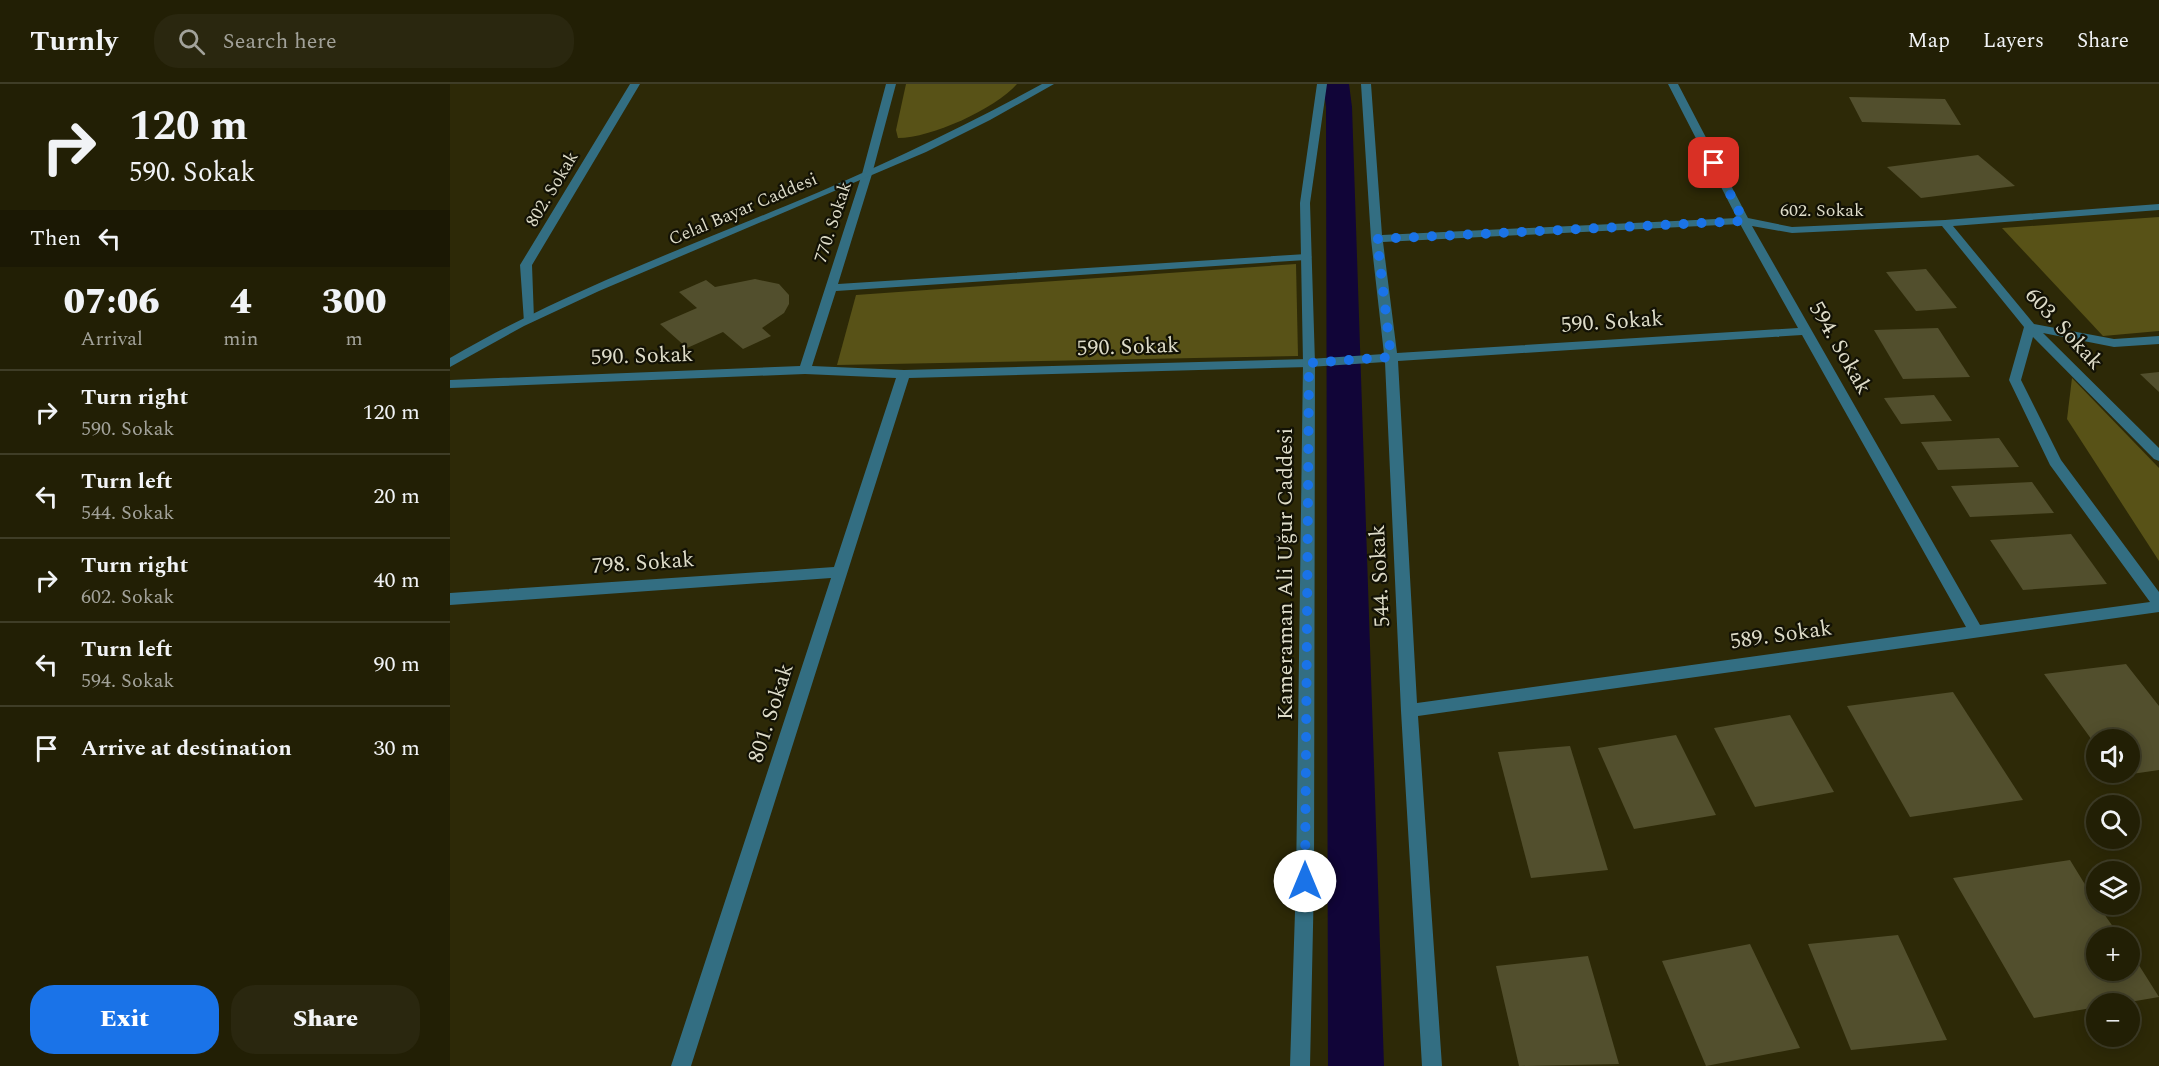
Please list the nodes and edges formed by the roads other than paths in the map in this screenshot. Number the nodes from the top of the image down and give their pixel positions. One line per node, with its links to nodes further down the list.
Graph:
1 (635, 84): 14 (street, 802. Sokak)
2 (891, 84): 7 (street, 770. Sokak)
3 (1049, 84): 7 (street, Celal Bayar Caddesi)
4 (1322, 84): 12 (street, Kameraman Ali Uğur Caddesi)
5 (1366, 84): 11 (street, 544. Sokak)
6 (1673, 84): 9 (street, 594. Sokak)
7 (867, 174): 13 (street, 770. Sokak); 14 (street, Celal Bayar Caddesi)
8 (2159, 207): 10 (street, 602. Sokak)
9 (1744, 221): 10 (street, 602. Sokak); 11 (street, 602. Sokak); 16 (street, 594. Sokak)
10 (1945, 223): 15 (street, 603. Sokak)
11 (1377, 239): 18 (street, 544. Sokak)
12 (1306, 257): 13 (street); 20 (street, Kameraman Ali Uğur Caddesi)
13 (831, 288): 21 (street, 770. Sokak)
14 (528, 319): 19 (street, Celal Bayar Caddesi)
15 (2030, 327): 17 (street); 24 (street, 603. Sokak); 27 (street)
16 (1806, 331): 18 (street, 590. Sokak); 28 (street, 594. Sokak)
17 (2159, 340)
18 (1391, 357): 20 (street, 590. Sokak); 29 (street, 544. Sokak)
19 (450, 363)
20 (1309, 363): 22 (street, 590. Sokak); 31 (street, Kameraman Ali Uğur Caddesi)
21 (805, 370): 22 (street, 590. Sokak); 23 (street, 590. Sokak)
22 (904, 374): 25 (street, 801. Sokak)
23 (450, 384)
24 (2159, 456)
25 (840, 572): 26 (street, 798. Sokak); 30 (street, 801. Sokak)
26 (450, 599)
27 (2159, 604): 28 (street, 589. Sokak)
28 (1975, 630): 29 (street, 589. Sokak)
29 (1409, 711): 32 (street, 544. Sokak)
30 (681, 1066)
31 (1300, 1066)
32 (1432, 1066)

